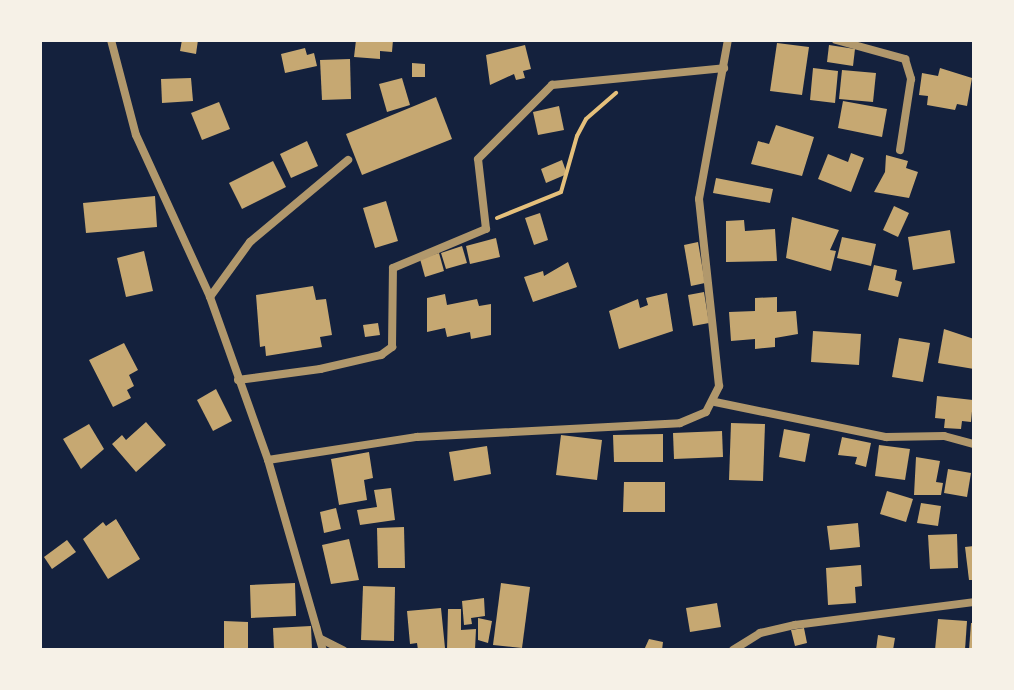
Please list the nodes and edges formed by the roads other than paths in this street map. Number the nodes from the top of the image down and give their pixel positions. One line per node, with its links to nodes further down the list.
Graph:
1 (111, 40): 7 (street)
2 (728, 40): 4 (street)
3 (836, 40): 5 (street)
4 (724, 68): 8 (street); 9 (street)
5 (900, 150)
6 (348, 160): 7 (street)
7 (210, 297): 8 (street)
8 (238, 380): 11 (street)
9 (715, 402): 10 (street); 11 (street)
10 (974, 444)
11 (268, 460): 13 (street)
12 (974, 602): 16 (street)
13 (321, 639): 14 (street); 15 (street)
14 (323, 650)
15 (343, 650)
16 (733, 650)

